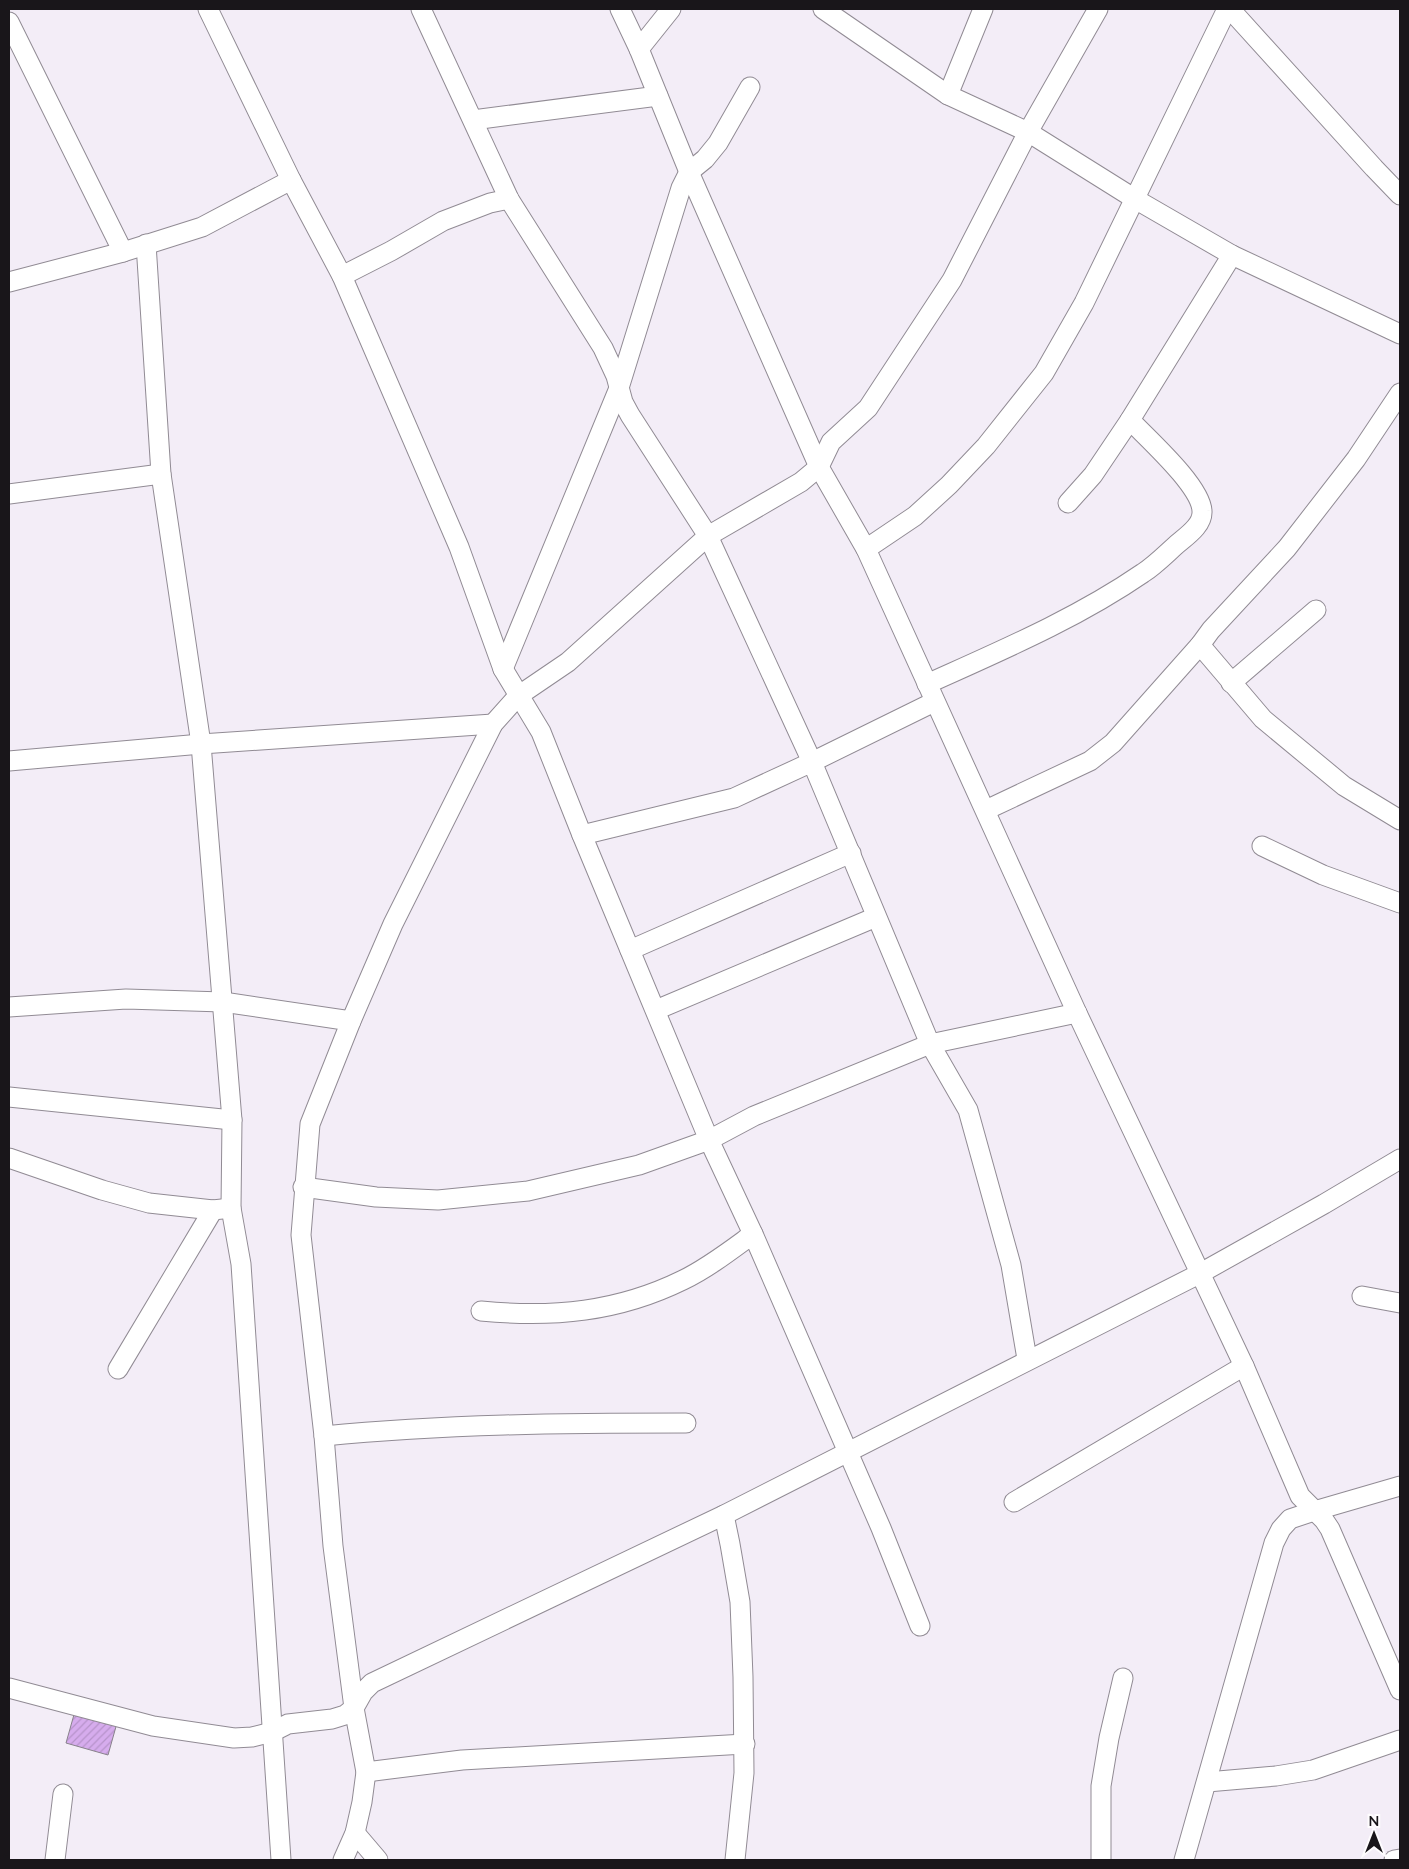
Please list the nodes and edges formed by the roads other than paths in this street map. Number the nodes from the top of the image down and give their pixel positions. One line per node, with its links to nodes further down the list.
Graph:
1 (208, 9): 18 (street)
2 (421, 9): 15 (street)
3 (620, 9): 10 (street)
4 (671, 9): 10 (street)
5 (823, 9): 13 (street)
6 (983, 9): 13 (street)
7 (1098, 9): 16 (street)
8 (1229, 9): 19 (street); 21 (street)
9 (9, 22): 11 (street)
10 (639, 49): 14 (street)
11 (17, 59): 23 (street)
12 (750, 87): 17 (street)
13 (948, 94): 16 (street)
14 (658, 96): 15 (street); 17 (street)
15 (473, 120): 20 (street)
16 (1028, 132): 21 (street); 31 (street)
17 (690, 172): 28 (street); 31 (street)
18 (291, 180): 22 (street); 25 (street)
19 (1400, 195)
20 (509, 199): 25 (street); 28 (street)
21 (1135, 199): 24 (street); 36 (street)
22 (146, 244): 23 (street); 32 (street)
23 (123, 252): 26 (street)
24 (1232, 255): 27 (street); 30 (street)
25 (342, 276): 39 (street)
26 (9, 282)
27 (1400, 334)
28 (620, 388): 35 (street); 39 (street)
29 (1400, 393): 38 (street)
30 (1130, 420): 34 (street); 41 (street)
31 (818, 467): 35 (street); 36 (street)
32 (161, 474): 33 (street); 44 (street)
33 (9, 494)
34 (1068, 503)
35 (708, 536): 42 (street); 46 (street)
36 (866, 549): 41 (street)
37 (1316, 610): 40 (street)
38 (1200, 645): 40 (street); 47 (street)
39 (503, 668): 42 (street)
40 (1231, 683): 48 (street)
41 (930, 693): 46 (street); 47 (street)
42 (518, 696): 43 (street); 49 (street)
43 (493, 724): 44 (street); 59 (street)
44 (201, 744): 45 (street); 55 (street)
45 (9, 761)
46 (812, 762): 49 (street); 51 (street)
47 (986, 810): 58 (street)
48 (1400, 820)
49 (582, 835): 54 (street)
50 (1262, 846): 52 (street)
51 (851, 853): 53 (street); 54 (street)
52 (1400, 903)
53 (876, 917): 57 (street); 60 (street)
54 (630, 950): 57 (street)
55 (223, 1002): 56 (street); 59 (street); 62 (street)
56 (9, 1007)
57 (656, 1010): 63 (street)
58 (1077, 1013): 60 (street); 69 (street)
59 (351, 1021): 66 (street)
60 (930, 1044): 63 (street); 73 (street)
61 (9, 1097): 62 (street)
62 (232, 1120): 67 (street)
63 (709, 1140): 66 (street); 68 (street)
64 (9, 1158): 67 (street)
65 (1400, 1159): 69 (street)
66 (303, 1188): 77 (street)
67 (222, 1209): 75 (street); 89 (street)
68 (753, 1234): 72 (street); 78 (street)
69 (1199, 1274): 73 (street); 74 (street)
70 (1362, 1296): 71 (street)
71 (1400, 1303)
72 (481, 1311)
73 (1028, 1359): 78 (street)
74 (1244, 1366): 80 (street); 81 (street)
75 (118, 1369)
76 (686, 1423): 77 (street)
77 (324, 1436): 88 (street)
78 (847, 1452): 82 (street); 83 (street)
79 (1400, 1486): 81 (street)
80 (1014, 1502)
81 (1314, 1511): 84 (street); 93 (street)
82 (724, 1515): 88 (street); 91 (street)
83 (920, 1626)
84 (1393, 1652): 87 (street)
85 (1124, 1678): 102 (street)
86 (9, 1688): 89 (street)
87 (1400, 1690)
88 (354, 1708): 89 (street); 92 (street)
89 (272, 1732): 98 (street)
90 (1400, 1740): 93 (street)
91 (745, 1744): 92 (street); 101 (street)
92 (366, 1772): 95 (street)
93 (1207, 1782): 103 (street)
94 (63, 1794): 97 (street)
95 (355, 1833): 99 (street); 100 (street)
96 (1400, 1859): 104 (street)
97 (55, 1860)
98 (281, 1860)
99 (343, 1860)
100 (378, 1860)
101 (734, 1860)
102 (1101, 1860)
103 (1184, 1860)
104 (1394, 1860)

